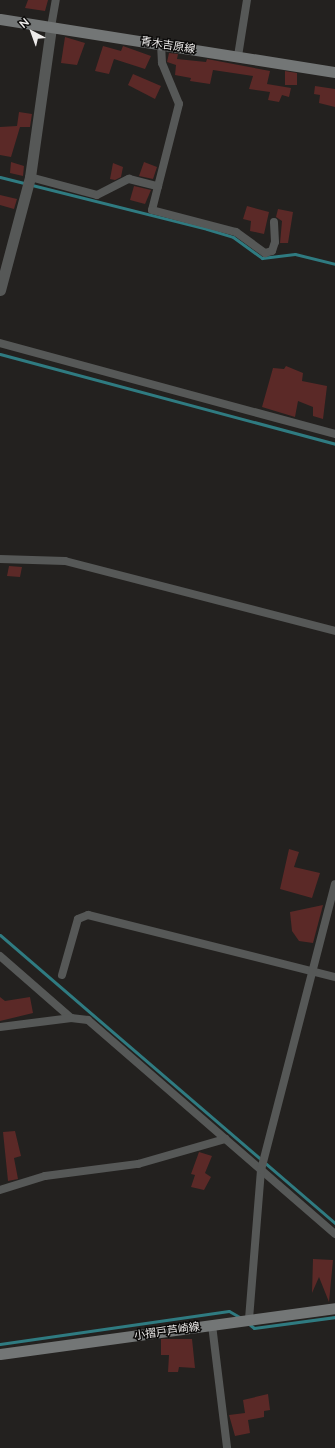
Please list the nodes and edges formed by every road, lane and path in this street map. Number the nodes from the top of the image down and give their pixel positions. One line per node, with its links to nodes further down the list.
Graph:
1 (56, 0): 4 (street)
2 (247, 0): 6 (street)
3 (0, 19): 4 (main road, 青木吉原線)
4 (51, 27): 5 (main road, 青木吉原線); 8 (street)
5 (161, 44): 6 (main road, 青木吉原線); 9 (street)
6 (238, 56): 7 (main road, 青木吉原線)
7 (335, 72)
8 (30, 177): 9 (street); 11 (street)
9 (158, 186): 10 (street)
10 (274, 222)
11 (0, 290)
12 (0, 343): 13 (street)
13 (335, 434)
14 (0, 559): 15 (street)
15 (335, 631)
16 (335, 884): 18 (street)
17 (0, 956): 21 (street)
18 (312, 971): 19 (street); 20 (street); 24 (street)
19 (62, 975)
20 (335, 978)
21 (71, 1018): 22 (street); 23 (street)
22 (0, 1027)
23 (225, 1139): 24 (street); 25 (street)
24 (261, 1170): 26 (street); 28 (street)
25 (0, 1190)
26 (335, 1234)
27 (335, 1308): 28 (main road, 小摺戸芦崎線)
28 (249, 1319): 29 (main road, 小摺戸芦崎線)
29 (212, 1325): 30 (main road, 小摺戸芦崎線); 31 (street)
30 (0, 1354)
31 (227, 1448)

